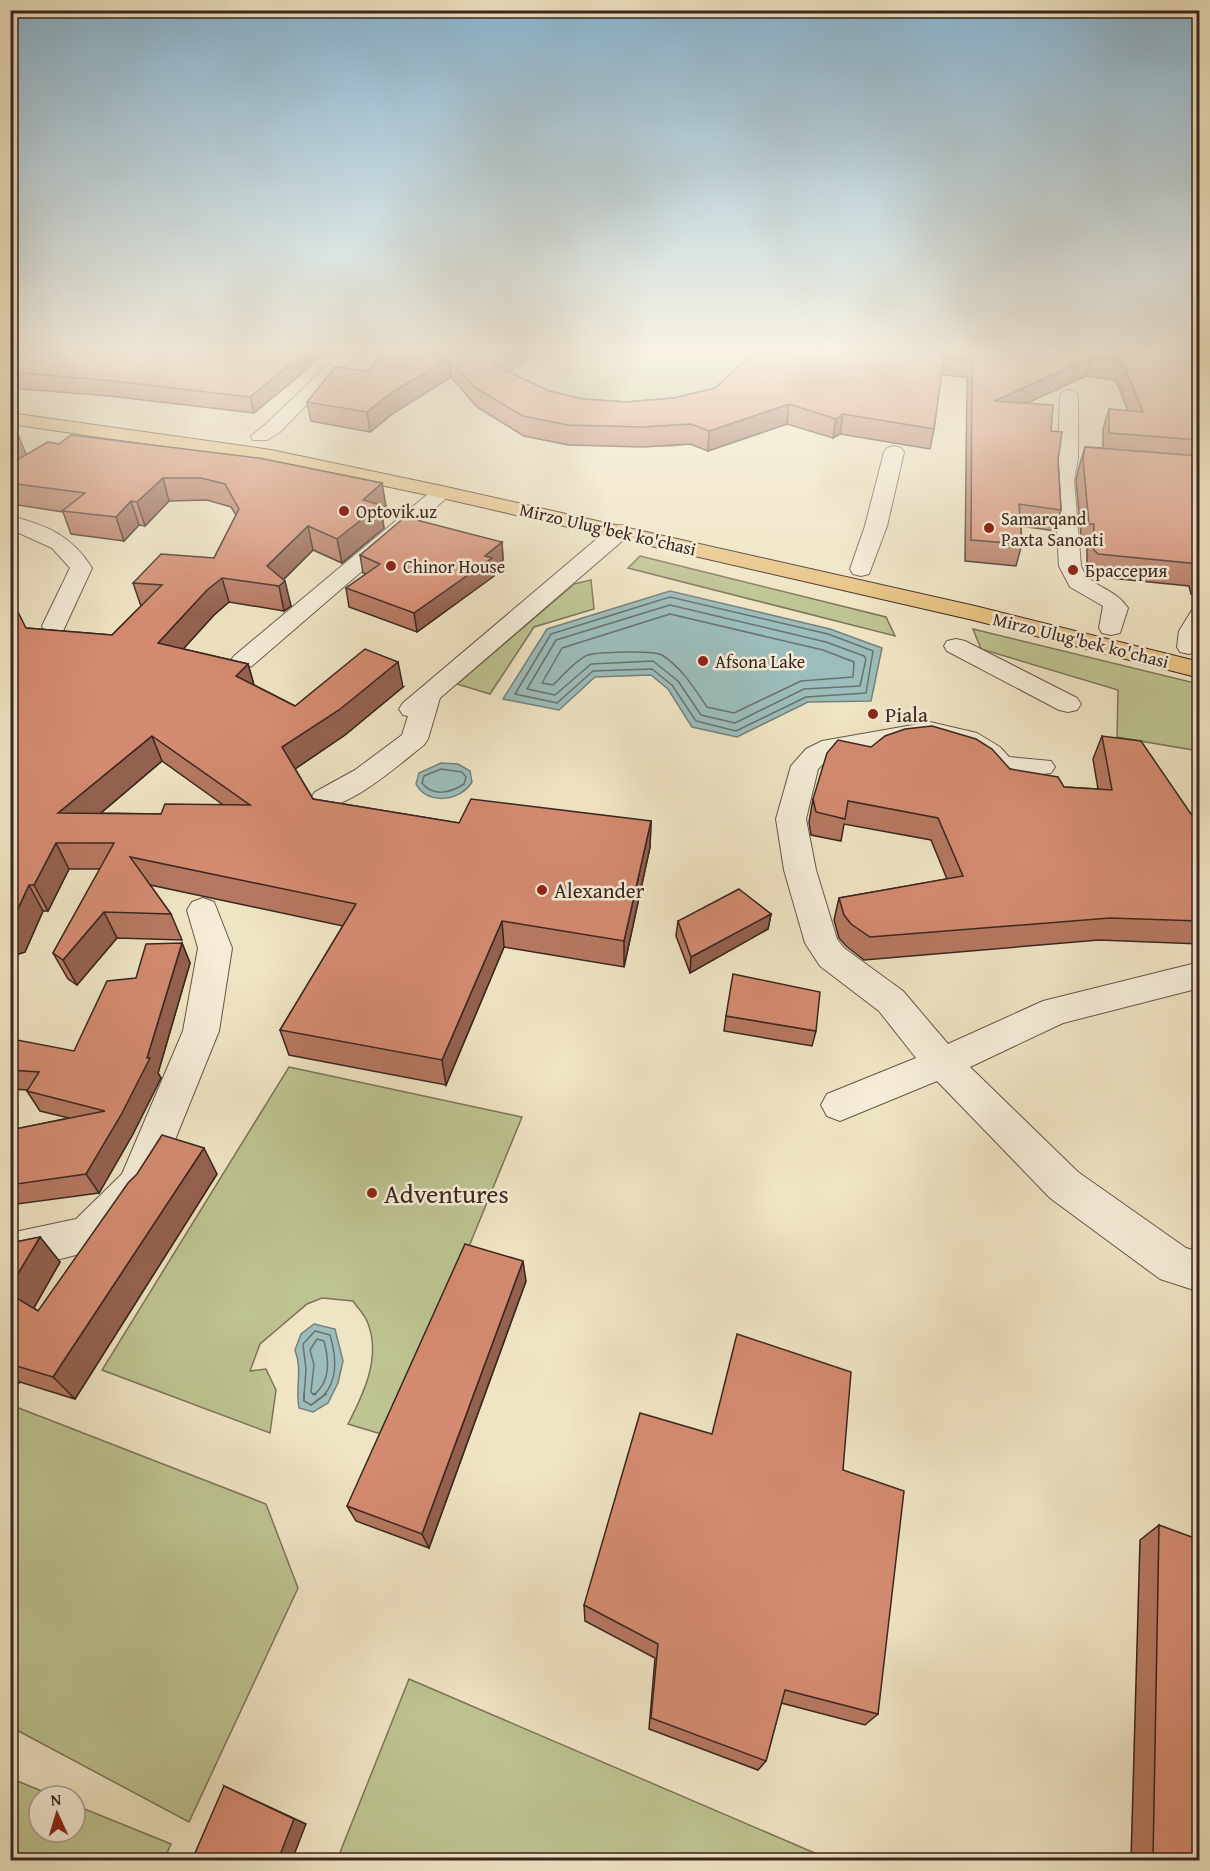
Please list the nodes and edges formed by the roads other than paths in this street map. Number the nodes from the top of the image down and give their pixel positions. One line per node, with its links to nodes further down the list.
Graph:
1 (77, 439): 5 (street)
2 (161, 439): 11 (main road, Mirzo Ulug'bek ko'chasi)
3 (280, 439): 6 (main road)
4 (1068, 439): 8 (street)
5 (70, 444)
6 (325, 447)
7 (894, 452): 14 (street)
8 (1068, 458): 9 (street); 17 (street)
9 (1090, 460)
10 (432, 469): 14 (main road, Mirzo Ulug'bek ko'chasi)
11 (442, 492): 13 (main road, Mirzo Ulug'bek ko'chasi); 20 (street)
12 (10, 522): 16 (street)
13 (621, 531): 21 (main road, Mirzo Ulug'bek ko'chasi); 24 (street)
14 (861, 570): 17 (main road, Mirzo Ulug'bek ko'chasi)
15 (1200, 615): 19 (street)
16 (54, 626)
17 (1111, 628): 19 (main road, Mirzo Ulug'bek ko'chasi)
18 (956, 646): 22 (street)
19 (1194, 648)
20 (243, 661)
21 (1200, 670)
22 (1068, 704)
23 (1041, 767): 27 (street)
24 (325, 799)
25 (203, 910): 29 (street)
26 (1200, 975): 27 (street)
27 (942, 1063): 28 (street); 30 (street)
28 (840, 1105)
29 (10, 1253)
30 (1200, 1272)

